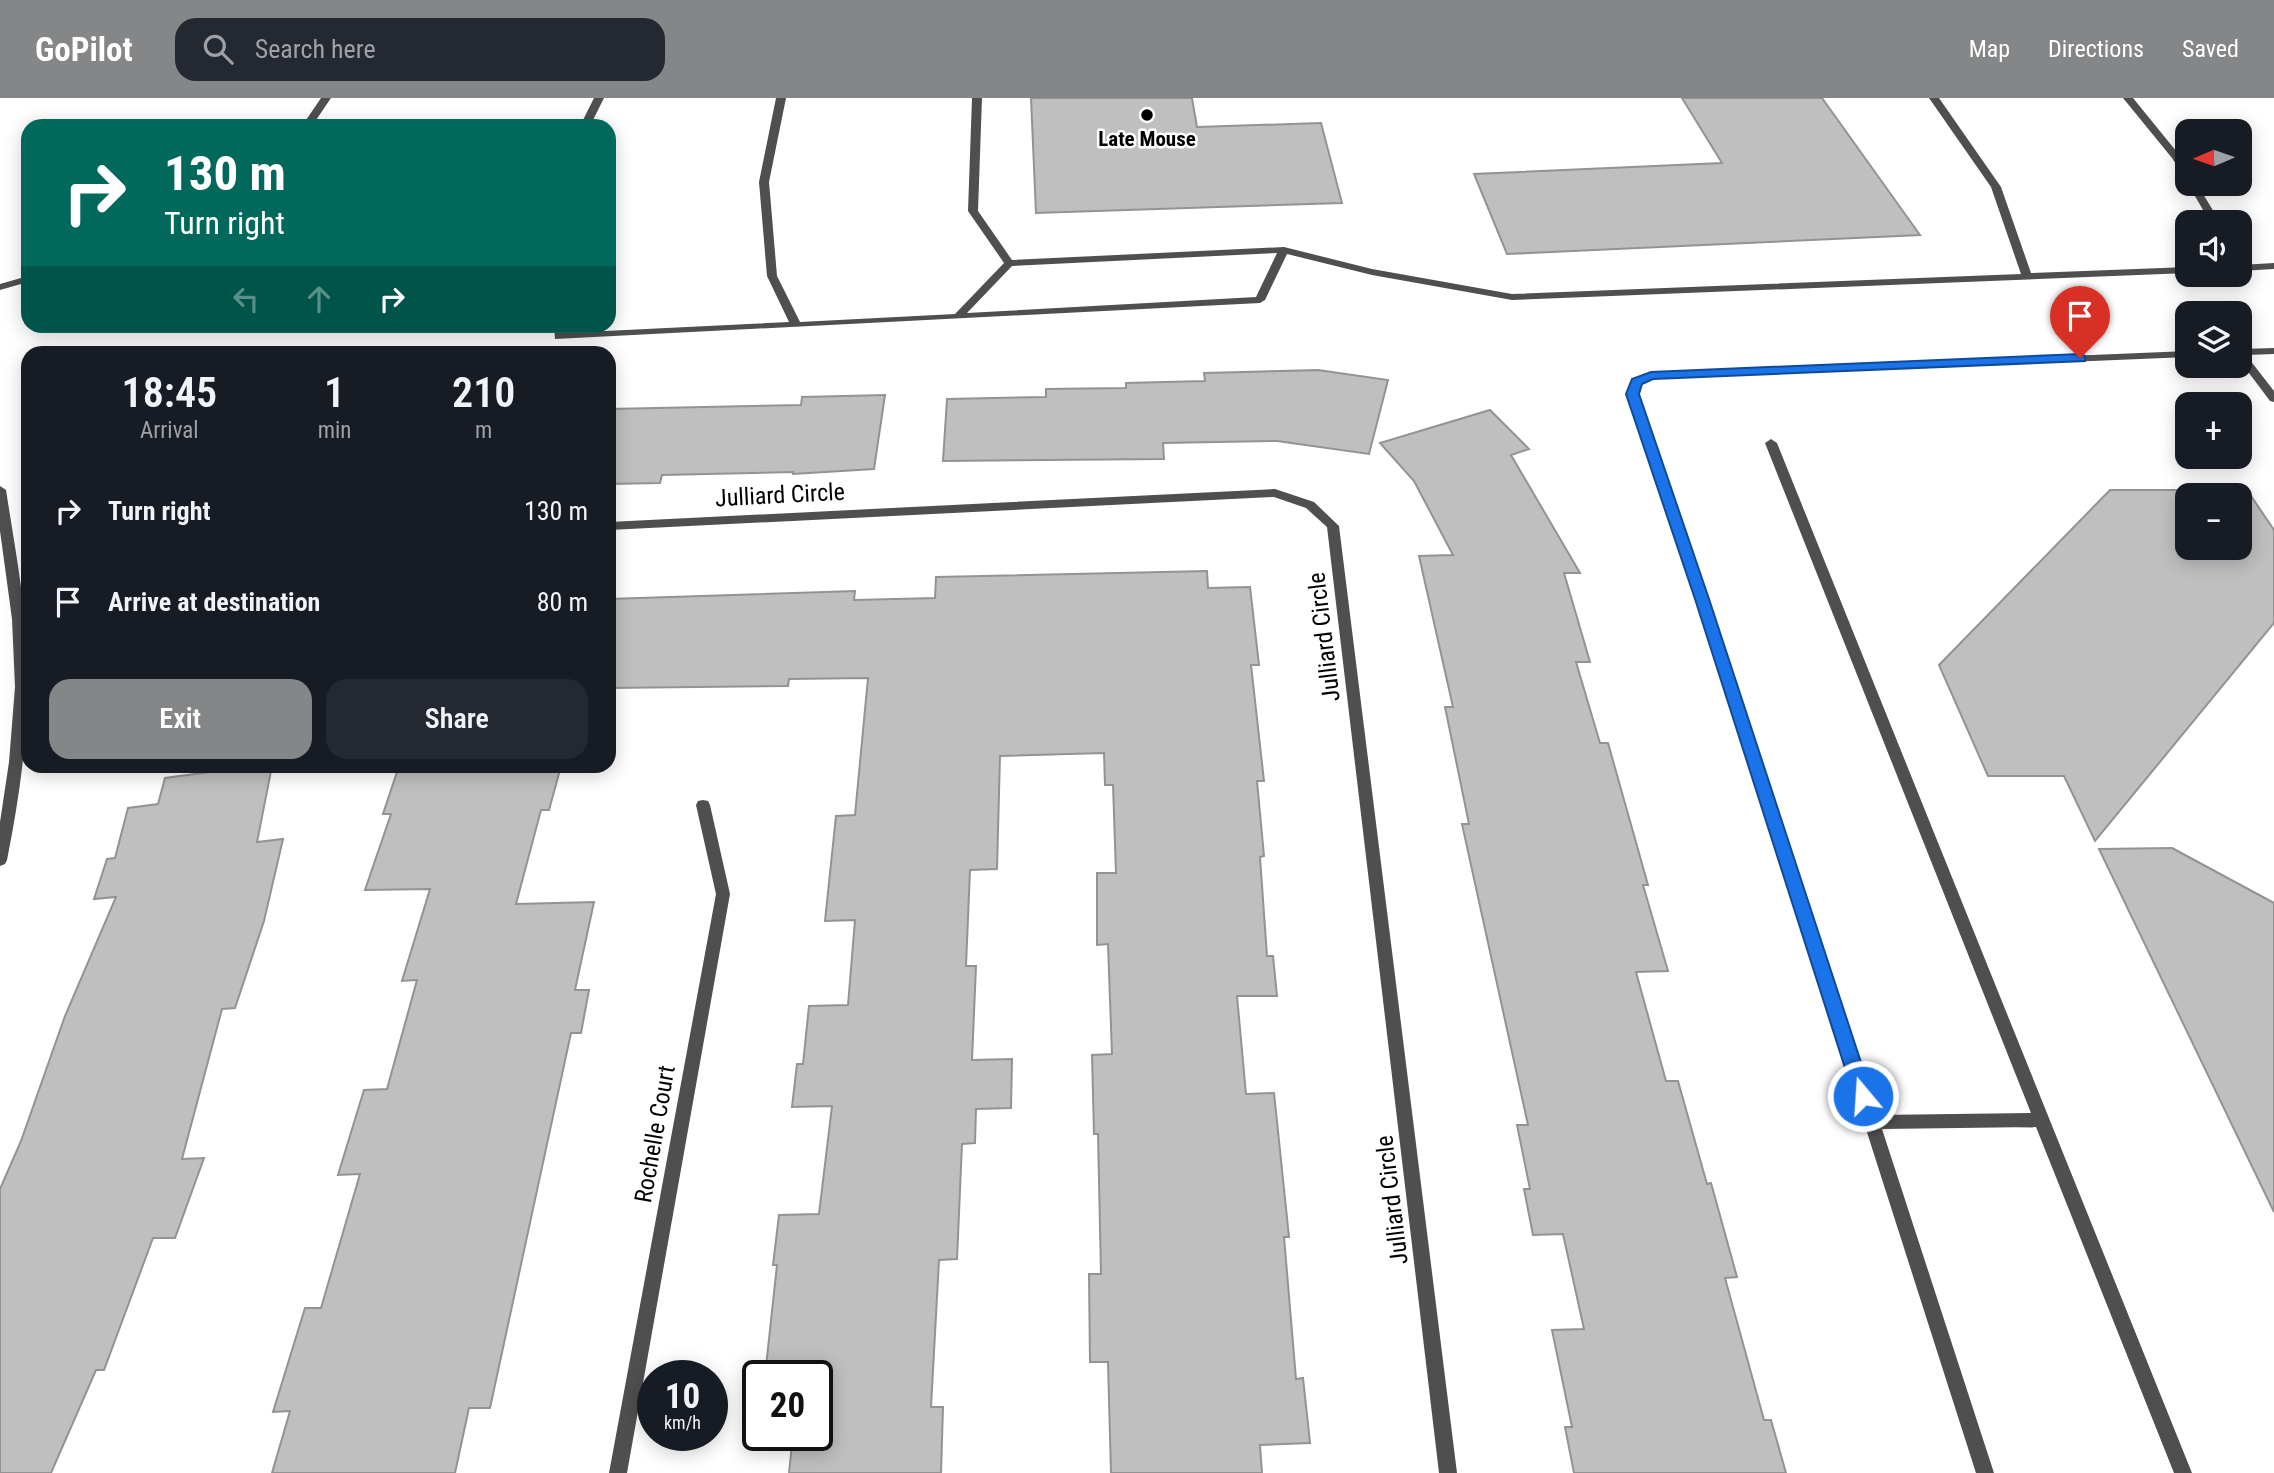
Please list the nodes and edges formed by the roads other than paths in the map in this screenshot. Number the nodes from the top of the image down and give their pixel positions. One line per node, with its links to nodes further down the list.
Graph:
1 (326, 98): 7 (street)
2 (599, 98): 8 (street)
3 (781, 98): 19 (street)
4 (977, 98): 11 (street)
5 (1934, 98): 15 (street)
6 (2128, 98): 9 (street)
7 (312, 119)
8 (588, 119)
9 (2175, 156)
10 (1284, 250): 11 (street); 15 (street); 18 (street)
11 (1009, 263): 18 (street)
12 (2252, 266): 13 (street)
13 (2274, 266)
14 (2175, 270): 15 (street)
15 (2027, 276)
16 (21, 281): 17 (street)
17 (0, 287)
18 (958, 317): 19 (street)
19 (796, 325): 20 (street)
20 (559, 333)
21 (2274, 351): 22 (street)
22 (2252, 352)
23 (2175, 355): 34 (street)
24 (2252, 369): 25 (street)
25 (2274, 399)
26 (1771, 443): 33 (street)
27 (0, 491): 29 (street)
28 (616, 526): 36 (street, Julliard Circle)
29 (21, 598)
30 (21, 663): 32 (street)
31 (703, 805): 35 (street, Rochelle Court)
32 (0, 860)
33 (2042, 1120): 34 (street); 38 (street)
34 (1871, 1122): 37 (street)
35 (618, 1473)
36 (1448, 1473)
37 (1985, 1473)
38 (2183, 1473)

